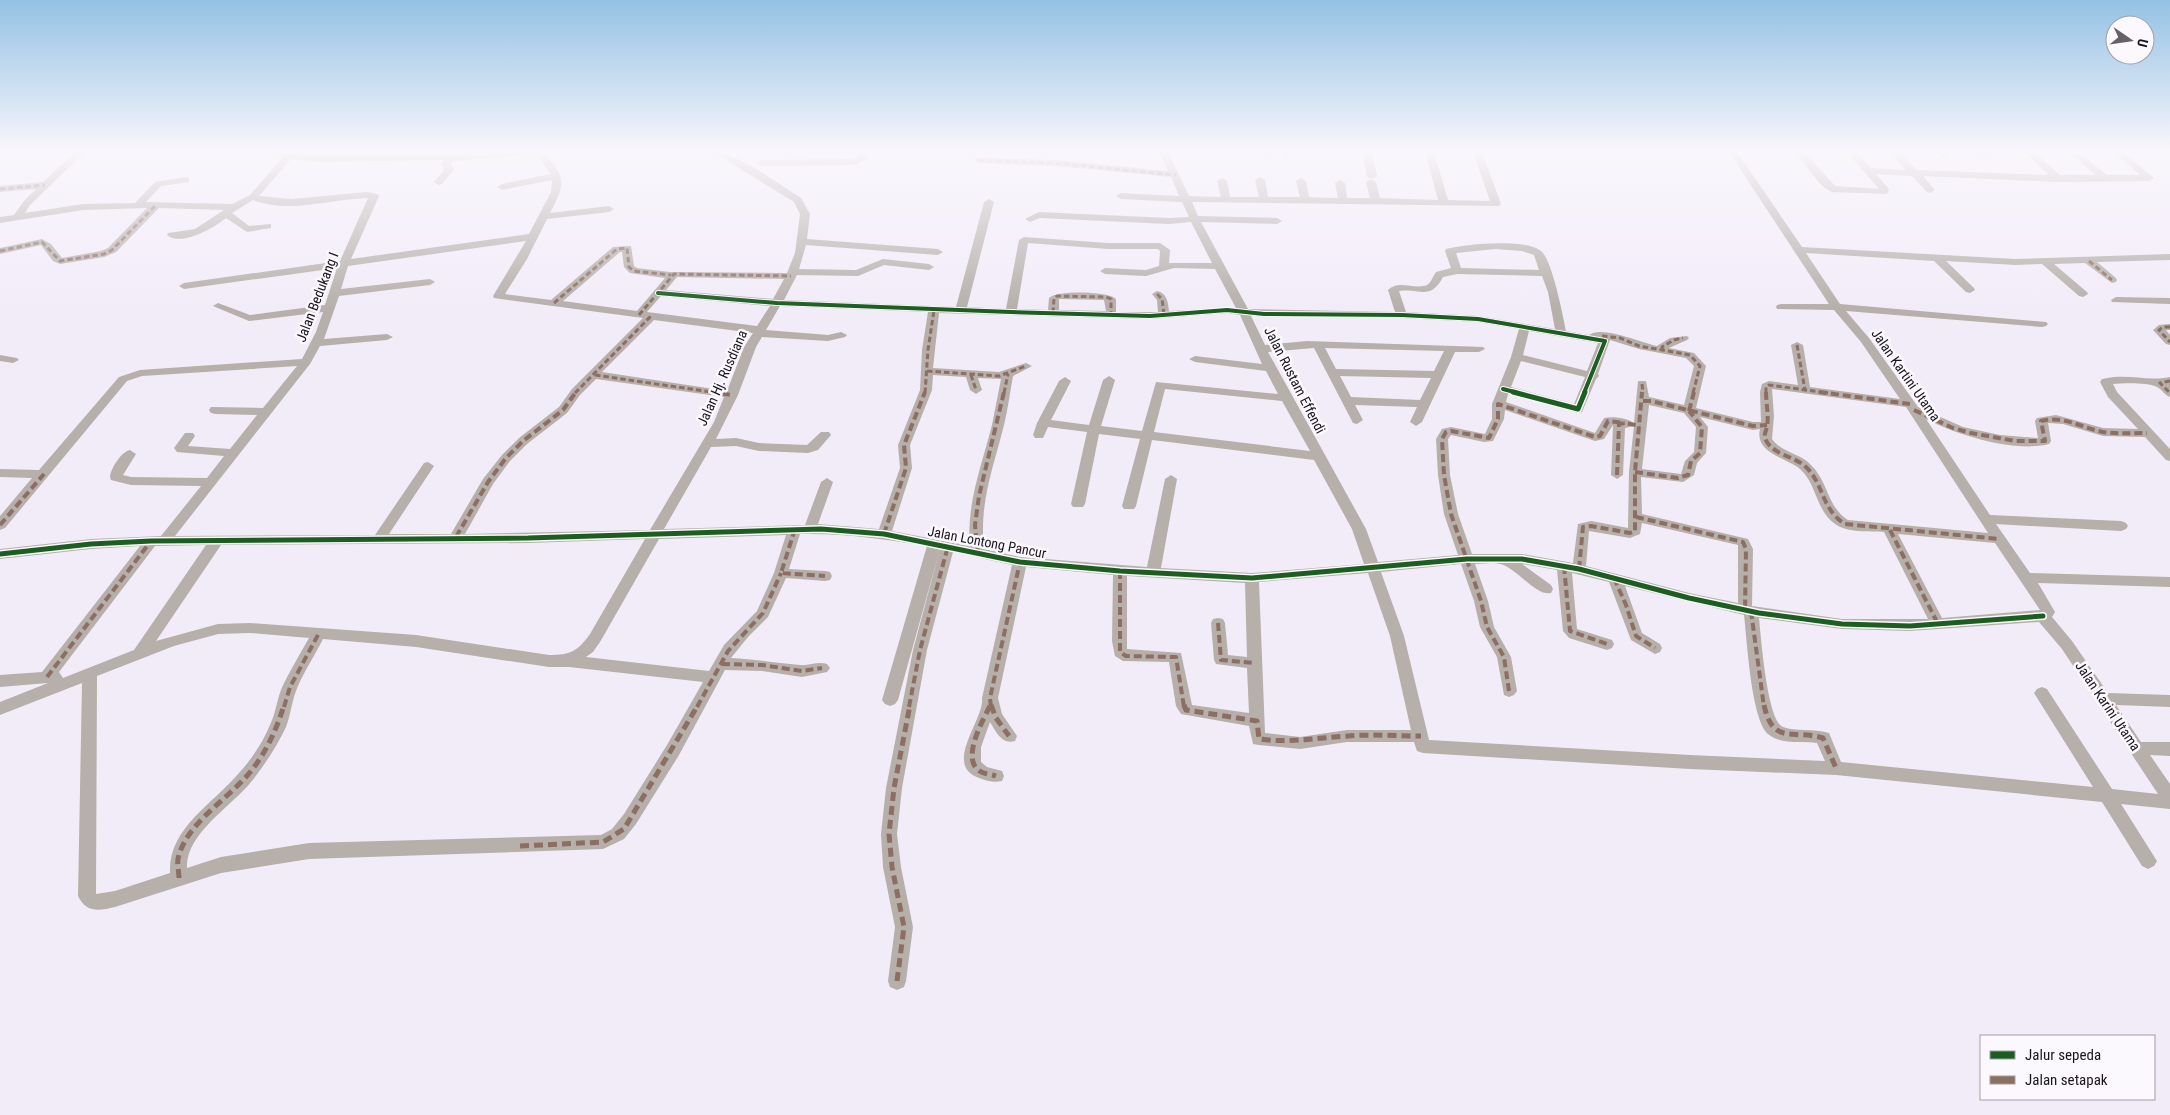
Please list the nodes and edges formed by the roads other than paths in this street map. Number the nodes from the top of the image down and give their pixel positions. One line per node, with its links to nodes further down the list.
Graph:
1 (26, 204): 13 (street)
2 (241, 204): 12 (street)
3 (371, 204): 30 (street, Jalan Bedukang I)
4 (550, 204): 14 (street)
5 (800, 204): 22 (street, Jalan Hj. Rusdiana)
6 (988, 204): 56 (street)
7 (1189, 204): 16 (street, Jalan Rustam Effendi)
8 (1768, 204): 23 (street, Jalan Kartini Utama)
9 (156, 205): 10 (street); 12 (street); 24 (street)
10 (137, 206): 13 (street)
11 (609, 209): 14 (street)
12 (230, 210): 19 (street); 20 (street)
13 (17, 217): 17 (street)
14 (543, 217): 21 (street)
15 (1030, 219): 16 (street)
16 (1196, 219): 18 (street); 31 (street, Jalan Rustam Effendi)
17 (0, 220)
18 (1277, 221)
19 (267, 226)
20 (172, 235)
21 (533, 237): 30 (street); 49 (street)
22 (802, 242): 25 (street); 37 (street, Jalan Hj. Rusdiana)
23 (1799, 250): 27 (street); 53 (street, Jalan Kartini Utama)
24 (0, 251)
25 (938, 252)
26 (2170, 257): 28 (street)
27 (1937, 258): 29 (street); 42 (street)
28 (2089, 261): 29 (street); 39 (street)
29 (2046, 262): 46 (street)
30 (344, 263): 41 (street); 43 (street, Jalan Bedukang I)
31 (1218, 266): 33 (street); 58 (street, Jalan Rustam Effendi)
32 (929, 267): 37 (street)
33 (1164, 267): 34 (street); 57 (street)
34 (1105, 271)
35 (1457, 271): 36 (street); 36 (street); 62 (street)
36 (1546, 273): 67 (street)
37 (792, 274): 38 (street); 50 (street, Jalan Hj. Rusdiana)
38 (671, 275): 44 (street); 49 (street)
39 (2112, 280)
40 (430, 282): 43 (street)
41 (184, 286)
42 (1970, 290)
43 (333, 293): 54 (street, Jalan Bedukang I)
44 (658, 293): 50 (street); 63 (street)
45 (1157, 294): 61 (street)
46 (2083, 294)
47 (2116, 300): 48 (street)
48 (2170, 301)
49 (554, 303): 63 (street)
50 (777, 303): 55 (street); 68 (street, Jalan Hj. Rusdiana)
51 (218, 306): 54 (street)
52 (1781, 307): 53 (street)
53 (1837, 307): 64 (street); 109 (street, Jalan Kartini Utama)
54 (329, 308): 73 (street, Jalan Bedukang I)
55 (934, 310): 56 (street); 88 (street)
56 (960, 311): 57 (street)
57 (1007, 312): 59 (street)
58 (1244, 312): 61 (street); 62 (street); 78 (street, Jalan Rustam Effendi)
59 (1053, 313): 60 (street); 60 (street)
60 (1111, 314): 61 (street)
61 (1164, 314)
62 (1402, 315): 65 (street)
63 (645, 316): 68 (street); 90 (street)
64 (2042, 324)
65 (1525, 327): 67 (street); 81 (street)
66 (2170, 327): 72 (street)
67 (1561, 331): 80 (street); 94 (street)
68 (758, 332): 69 (street); 76 (street); 103 (street, Jalan Hj. Rusdiana)
69 (840, 335)
70 (387, 337): 73 (street)
71 (1683, 338): 80 (street)
72 (2170, 342)
73 (317, 343): 85 (street, Jalan Bedukang I)
74 (1318, 345): 77 (street); 78 (street); 89 (street)
75 (1797, 346): 101 (street)
76 (804, 347)
77 (1451, 348): 79 (street); 93 (street)
78 (1262, 349): 87 (street, Jalan Rustam Effendi)
79 (1478, 350)
80 (1663, 350): 112 (street)
81 (1517, 357): 94 (street); 99 (street)
82 (0, 358): 83 (street)
83 (13, 360)
84 (1196, 360): 87 (street)
85 (306, 362): 113 (street, Jalan Bedukang I); 135 (street)
86 (1026, 366): 92 (street)
87 (1270, 368): 104 (street, Jalan Rustam Effendi)
88 (927, 371): 91 (street); 150 (street)
89 (1332, 372): 93 (street); 105 (street)
90 (595, 375): 103 (street); 151 (street)
91 (971, 375): 92 (street); 100 (street)
92 (999, 375): 157 (street)
93 (1438, 375): 107 (street)
94 (1593, 376): 110 (street)
95 (1066, 380): 115 (street)
96 (1109, 380): 121 (street)
97 (2165, 382): 102 (street); 122 (street)
98 (1642, 384): 106 (street)
99 (1503, 389): 108 (street); 110 (street)
100 (976, 390)
101 (1805, 390): 109 (street); 119 (street)
102 (2170, 393)
103 (732, 395): 127 (street, Jalan Hj. Rusdiana)
104 (1286, 398): 125 (street); 130 (street, Jalan Rustam Effendi)
105 (1347, 401): 107 (street); 114 (street)
106 (1643, 401): 112 (street); 120 (street)
107 (1424, 404): 116 (street)
108 (1498, 404): 117 (street); 159 (street)
109 (1912, 407): 122 (street); 143 (street, Jalan Kartini Utama)
110 (1578, 409): 118 (street)
111 (215, 410): 113 (street)
112 (1689, 410): 119 (street); 133 (street)
113 (266, 412): 128 (street, Jalan Bedukang I)
114 (1356, 420)
115 (1043, 422): 121 (street); 124 (street)
116 (1416, 422)
117 (1625, 423): 120 (street); 136 (street)
118 (1586, 424)
119 (1767, 425): 148 (street)
120 (1640, 426): 133 (street)
121 (1094, 428): 125 (street); 140 (street)
122 (2147, 433): 131 (street)
123 (825, 435): 127 (street)
124 (1039, 435)
125 (1147, 435): 130 (street); 141 (street)
126 (189, 436): 128 (street)
127 (708, 443): 149 (street, Jalan Hj. Rusdiana)
128 (232, 453): 138 (street, Jalan Bedukang I)
129 (130, 454): 138 (street)
130 (1318, 456): 163 (street, Jalan Rustam Effendi)
131 (2170, 457)
132 (428, 466): 152 (street)
133 (1635, 472): 142 (street)
134 (0, 473): 135 (street)
135 (44, 474): 144 (street)
136 (1617, 475)
137 (1171, 479): 167 (street)
138 (209, 482): 153 (street, Jalan Bedukang I)
139 (827, 482): 147 (street)
140 (1078, 504)
141 (1129, 506)
142 (1636, 517): 164 (street); 174 (street)
143 (1986, 519): 145 (street); 155 (street, Jalan Kartini Utama)
144 (0, 525)
145 (2122, 526)
146 (795, 529): 147 (street, Jalan Lontong Pancur); 149 (street, Jalan Lontong Pancur); 166 (street)
147 (810, 529): 150 (street, Jalan Lontong Pancur)
148 (1890, 530): 155 (street); 177 (street)
149 (656, 532): 151 (street, Jalan Lontong Pancur); 182 (street, Jalan Hj. Rusdiana)
150 (884, 534): 156 (street, Jalan Lontong Pancur)
151 (456, 537): 152 (street, Jalan Lontong Pancur)
152 (380, 538): 154 (street, Jalan Lontong Pancur)
153 (158, 540): 154 (street, Jalan Lontong Pancur); 158 (street, Jalan Lontong Pancur); 187 (street, Jalan Bedukang I)
154 (217, 540): 181 (street)
155 (1999, 540): 171 (street, Jalan Kartini Utama)
156 (945, 545): 157 (street, Jalan Lontong Pancur); 192 (street); 208 (street)
157 (976, 552): 161 (street, Jalan Lontong Pancur)
158 (0, 554)
159 (1467, 559): 160 (street, Jalan Lontong Pancur); 163 (street, Jalan Lontong Pancur); 189 (street)
160 (1502, 559): 162 (street, Jalan Lontong Pancur); 173 (street)
161 (1020, 562): 165 (street, Jalan Lontong Pancur); 194 (street)
162 (1564, 566): 164 (street, Jalan Lontong Pancur); 179 (street)
163 (1374, 567): 169 (street, Jalan Lontong Pancur); 198 (street, Jalan Rustam Effendi)
164 (1579, 569): 170 (street, Jalan Lontong Pancur)
165 (1120, 572): 167 (street, Jalan Lontong Pancur); 196 (street)
166 (781, 573): 168 (street); 185 (street)
167 (1153, 573): 169 (street, Jalan Lontong Pancur)
168 (825, 576)
169 (1252, 578): 183 (street)
170 (1614, 578): 174 (street, Jalan Lontong Pancur); 180 (street)
171 (2027, 578): 172 (street); 175 (street, Jalan Kartini Utama)
172 (2170, 582)
173 (1546, 589)
174 (1748, 611): 177 (street, Jalan Lontong Pancur); 201 (street)
175 (2043, 616): 177 (street, Jalan Lontong Pancur); 191 (street, Jalan Karini Utama)
176 (1218, 623): 183 (street)
177 (1938, 624)
178 (319, 633): 181 (street); 182 (street); 207 (street)
179 (1607, 644)
180 (1656, 648)
181 (139, 654): 186 (street)
182 (569, 661): 185 (street)
183 (1255, 663): 196 (street)
184 (822, 668): 185 (street)
185 (718, 670): 207 (street)
186 (84, 675): 187 (street); 195 (street); 207 (street)
187 (47, 677): 188 (street)
188 (0, 681)
189 (1509, 691)
190 (2042, 693): 203 (street)
191 (2103, 699): 193 (street); 199 (street, Jalan Karini Utama)
192 (890, 700)
193 (2170, 701)
194 (990, 706): 197 (street); 202 (street)
195 (0, 709)
196 (1257, 721): 198 (street)
197 (1009, 736)
198 (1421, 736): 201 (street)
199 (2136, 748): 200 (street); 204 (street, Jalan Karini Utama)
200 (2170, 749)
201 (1836, 768): 203 (street)
202 (996, 776)
203 (2105, 795): 205 (street); 206 (street)
204 (2170, 798)
205 (2170, 802)
206 (2148, 861)
207 (179, 878)
208 (898, 981)

